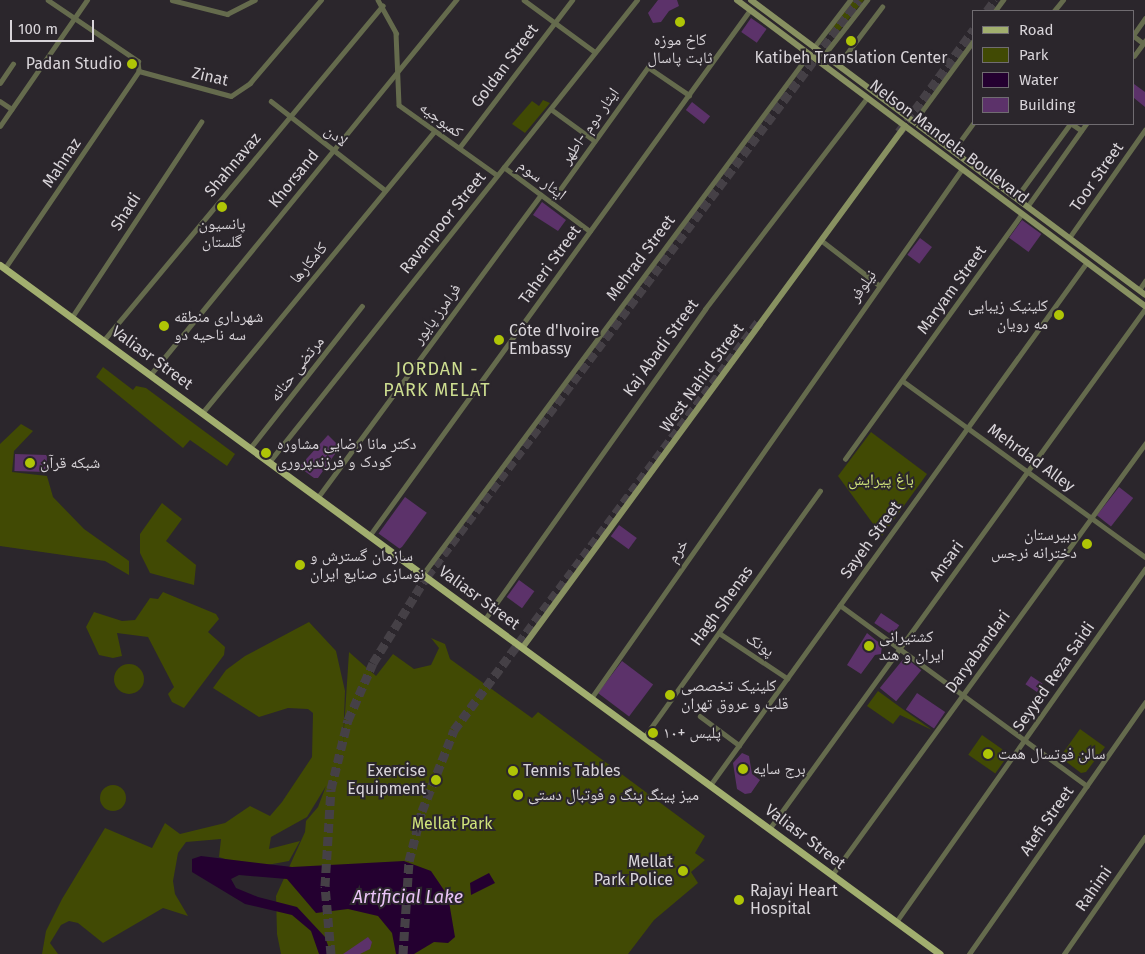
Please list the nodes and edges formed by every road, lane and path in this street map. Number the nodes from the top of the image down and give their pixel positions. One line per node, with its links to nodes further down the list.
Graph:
1 (48, 0): 20 (street)
2 (87, 0): 20 (street)
3 (172, 0): 4 (street)
4 (255, 0)
5 (321, 0): 34 (street, Zinat)
6 (378, 0): 16 (street, کمبوجیه)
7 (456, 0): 33 (street, Khorsand)
8 (524, 0): 22 (street)
9 (572, 0): 22 (street, Goldan Street)
10 (637, 0): 27 (street, Ravanpoor Street)
11 (737, 0): 18 (main road, Nelson Mandela Boulevard)
12 (751, 0): 26 (main road, Nelson Mandela Boulevard)
13 (850, 0): 26 (street)
14 (867, 0): 29 (street)
15 (1063, 0): 19 (street)
16 (382, 6): 33 (street, کمبوجیه); 42 (street, Shahnavaz)
17 (882, 7): 32 (street)
18 (750, 10): 28 (main road, Nelson Mandela Boulevard); 36 (street, Taheri Street)
19 (1055, 10)
20 (75, 18): 34 (street); 40 (street)
21 (1145, 18): 23 (street)
22 (555, 22): 27 (street); 55 (street, Goldan Street)
23 (1135, 33)
24 (1144, 42): 30 (street)
25 (972, 43): 44 (street)
26 (814, 47): 29 (main road, Nelson Mandela Boulevard)
27 (595, 52): 41 (street, Ravanpoor Street)
28 (809, 54): 37 (main road, Nelson Mandela Boulevard); 96 (street, Mehrad Street)
29 (824, 55): 32 (main road, Nelson Mandela Boulevard)
30 (1135, 55)
31 (13, 64): 35 (street)
32 (838, 65): 44 (main road, Nelson Mandela Boulevard)
33 (399, 70): 51 (street, کمبوجیه); 56 (street, Khorsand)
34 (139, 72): 71 (street, Mahnaz)
35 (0, 83)
36 (689, 95): 54 (street, ایثار دوم -اطهر); 67 (street, Taheri Street)
37 (867, 98): 50 (main road, Nelson Mandela Boulevard); 98 (street, Kaj Abadi Street)
38 (0, 101): 40 (street)
39 (270, 101): 42 (street, لادن)
40 (12, 109): 49 (street)
41 (551, 109): 54 (street); 58 (street, Ravanpoor Street)
42 (290, 116): 56 (street, لادن); 79 (street, Shahnavaz)
43 (201, 122): 78 (street, Shadi)
44 (914, 122): 57 (main road, Nelson Mandela Boulevard)
45 (972, 125): 57 (street)
46 (1070, 125): 63 (street)
47 (1073, 125): 52 (street)
48 (1085, 125): 52 (street)
49 (0, 126)
50 (905, 126): 59 (main road, Nelson Mandela Boulevard); 69 (main road, West Nahid Street)
51 (434, 130): 55 (street, کمبوجیه); 61 (street, کامکارها)
52 (1081, 130): 65 (street)
53 (1145, 130): 68 (street, Toor Street)
54 (595, 141): 64 (street, ایثار دوم -اطهر)
55 (459, 148): 60 (street, کمبوجیه)
56 (334, 150): 61 (street, لادن); 80 (street, Khorsand)
57 (953, 151): 63 (main road, Nelson Mandela Boulevard)
58 (504, 167): 60 (street, Ravanpoor Street); 62 (street, ایثار سوم)
59 (962, 169): 66 (main road, Nelson Mandela Boulevard); 73 (street, نیلوفر)
60 (497, 175): 88 (street, Ravanpoor Street)
61 (385, 190): 82 (street, کامکارها)
62 (541, 195): 64 (street, ایثار سوم); 91 (street, فرامرز پایور)
63 (1016, 198): 65 (main road, Nelson Mandela Boulevard)
64 (551, 202): 67 (street, ایثار سوم)
65 (1027, 207): 68 (main road, Nelson Mandela Boulevard)
66 (1022, 214): 70 (main road, Nelson Mandela Boulevard); 81 (street, Maryam Street)
67 (590, 231): 93 (street, Taheri Street)
68 (1069, 238): 74 (main road, Nelson Mandela Boulevard)
69 (821, 240): 73 (street); 100 (main road, West Nahid Street)
70 (1087, 262): 77 (main road, Nelson Mandela Boulevard); 84 (street, Sayeh Street)
71 (2, 266): 78 (main road, Valiasr Street)
72 (1145, 281): 74 (street)
73 (879, 285): 83 (street, نیلوفر)
74 (1138, 290): 75 (main road, Nelson Mandela Boulevard)
75 (1145, 295)
76 (362, 306): 86 (street, مرتضی حنانه)
77 (1145, 308): 89 (street, Ansari)
78 (72, 317): 79 (main road, Valiasr Street)
79 (104, 340): 80 (main road, Valiasr Street)
80 (151, 374): 82 (main road, Valiasr Street)
81 (903, 380): 84 (street, Mehrdad Alley); 87 (street, Maryam Street)
82 (202, 412): 86 (main road, Valiasr Street)
83 (785, 418): 104 (street, خرم)
84 (968, 428): 89 (street, Mehrdad Alley); 97 (street, Sayeh Street)
85 (1145, 444): 92 (street, Daryabandari)
86 (251, 447): 88 (main road, Valiasr Street)
87 (845, 459)
88 (270, 462): 91 (main road, Valiasr Street)
89 (1028, 471): 92 (street, Mehrdad Alley); 101 (street, Ansari)
90 (820, 491): 99 (street, Hagh Shenas)
91 (318, 498): 93 (main road, Valiasr Street)
92 (1092, 518): 94 (street, Mehrdad Alley); 103 (street, Daryabandari)
93 (370, 535): 96 (main road, Valiasr Street)
94 (1145, 557)
95 (1145, 569): 108 (street, Seyyed Reza Saidi)
96 (423, 574): 98 (main road, Valiasr Street)
97 (840, 605): 101 (street); 102 (street, Sayeh Street)
98 (485, 619): 100 (main road, Valiasr Street)
99 (719, 633): 102 (street, پونک); 107 (street, Hagh Shenas)
100 (523, 647): 104 (main road, Valiasr Street)
101 (899, 649): 103 (street); 112 (street, Ansari)
102 (787, 678): 109 (street, Sayeh Street)
103 (963, 695): 108 (street); 114 (street, Daryabandari)
104 (592, 697): 107 (main road, Valiasr Street)
105 (1145, 703): 111 (street, Atefi Street)
106 (700, 716): 109 (street)
107 (645, 736): 110 (main road, Valiasr Street)
108 (1024, 740): 111 (street); 115 (street, Seyyed Reza Saidi)
109 (738, 746): 110 (street, Sayeh Street)
110 (711, 784): 112 (main road, Valiasr Street)
111 (1087, 786): 117 (street, Atefi Street)
112 (770, 828): 114 (main road, Valiasr Street)
113 (1145, 837): 118 (street, Rahimi)
114 (832, 875): 115 (main road, Valiasr Street)
115 (896, 922): 116 (main road, Valiasr Street)
116 (940, 954)
117 (969, 954)
118 (1064, 954)

